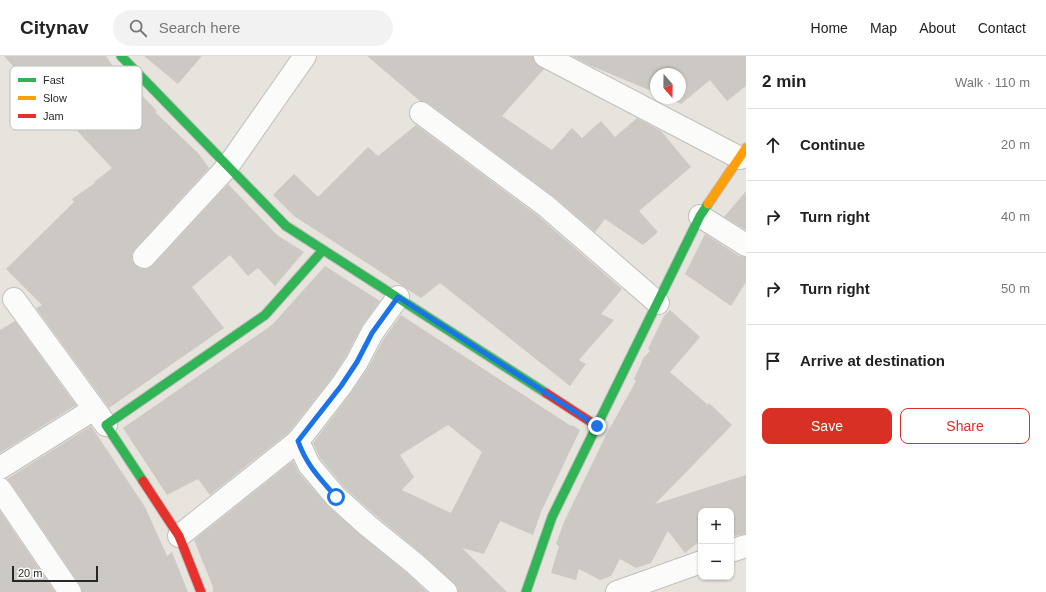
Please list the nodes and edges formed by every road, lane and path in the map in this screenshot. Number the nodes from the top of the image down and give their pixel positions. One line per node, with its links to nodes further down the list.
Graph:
1 (121, 56): 4 (street)
2 (305, 56): 8 (street)
3 (545, 56): 7 (street)
4 (131, 66)
5 (142, 78): 8 (street)
6 (421, 113): 15 (street)
7 (743, 153): 9 (street)
8 (228, 166): 11 (street); 12 (street)
9 (700, 216): 10 (street); 15 (street)
10 (746, 245)
11 (323, 250): 13 (street); 16 (street)
12 (144, 257)
13 (398, 297): 17 (street); 18 (street)
14 (14, 300): 16 (street)
15 (658, 303): 17 (street)
16 (100, 417): 19 (street); 21 (street)
17 (597, 426): 28 (street)
18 (298, 441): 21 (street); 27 (street)
19 (0, 468)
20 (0, 489): 25 (street)
21 (179, 536): 26 (street)
22 (746, 546): 23 (street)
23 (734, 550)
24 (698, 563): 29 (street)
25 (70, 592)
26 (201, 592)
27 (446, 592)
28 (526, 592)
29 (617, 592)

